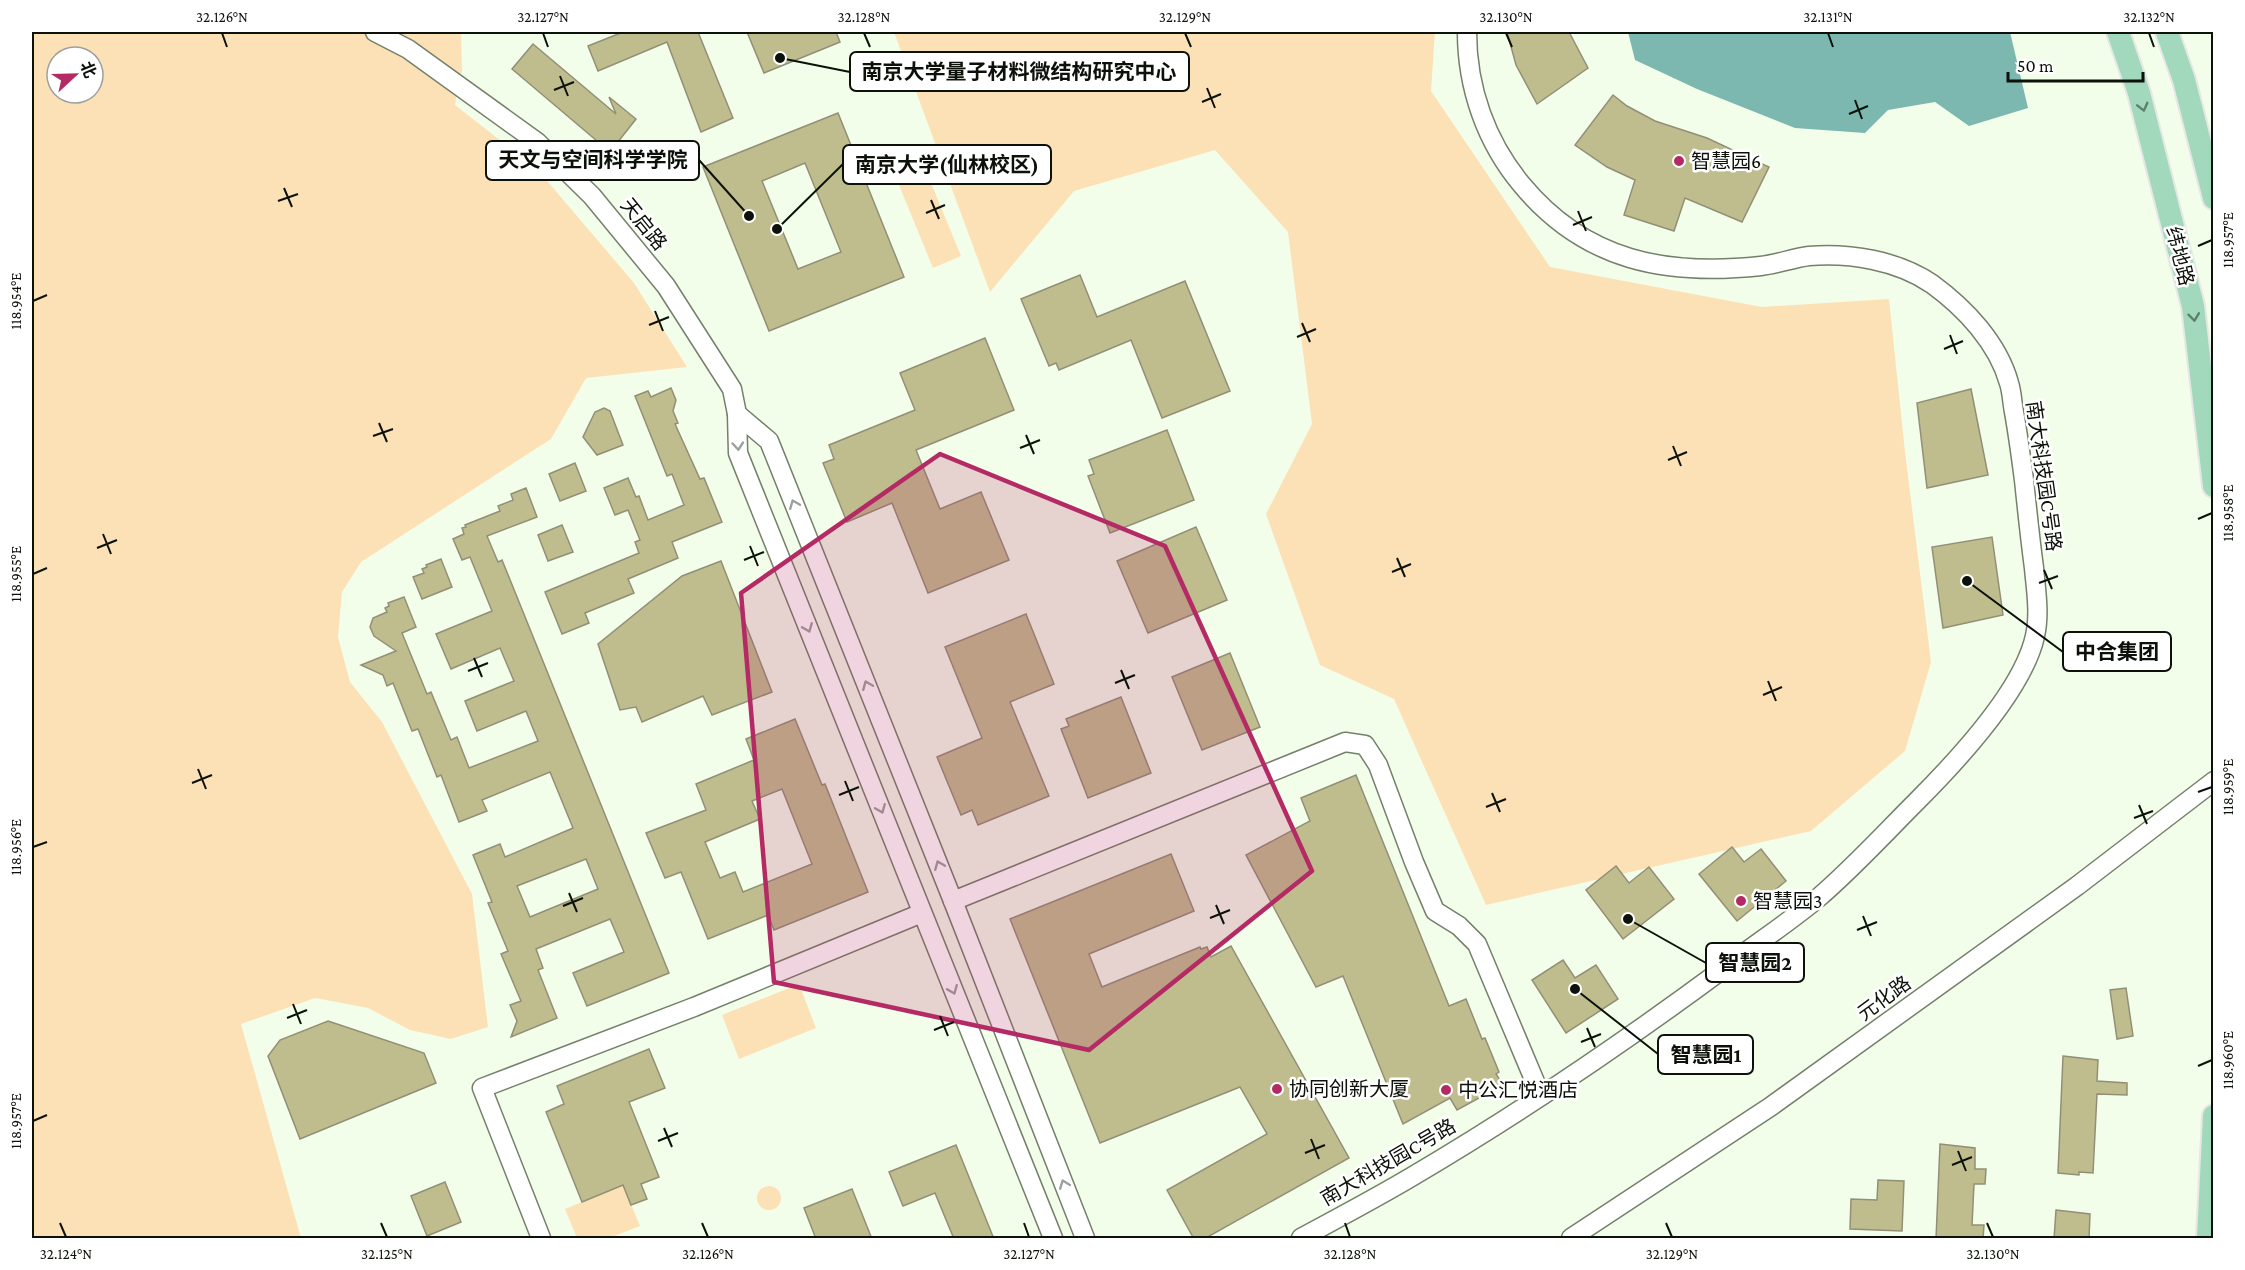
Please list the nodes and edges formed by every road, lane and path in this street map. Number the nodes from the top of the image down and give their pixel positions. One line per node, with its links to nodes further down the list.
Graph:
1 (375, 32): 6 (street, 天启路)
2 (1467, 32): 11 (street, 南大科技园C号路)
3 (2118, 32): 7 (main road, 纬地路, one-way to 7)
4 (2167, 32): 5 (main road)
5 (2214, 198)
6 (737, 414): 9 (street, one-way to 6); 10 (street, one-way to 10)
7 (2214, 486)
8 (2214, 781): 17 (street, 元化路)
9 (953, 901): 11 (street); 15 (street, one-way to 9)
10 (922, 913): 13 (street); 14 (street, one-way to 14)
11 (1541, 1096): 16 (street, 南大科技园C号路)
12 (2214, 1116): 18 (main road)
13 (541, 1239)
14 (1053, 1239)
15 (1085, 1239)
16 (1301, 1239)
17 (1571, 1239)
18 (2208, 1239)

